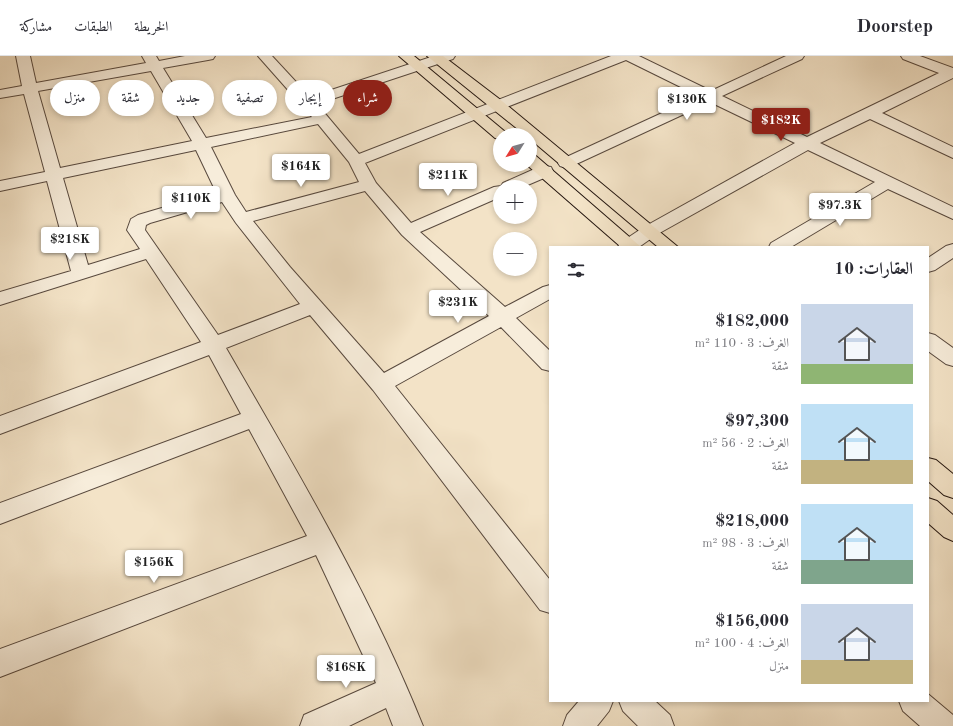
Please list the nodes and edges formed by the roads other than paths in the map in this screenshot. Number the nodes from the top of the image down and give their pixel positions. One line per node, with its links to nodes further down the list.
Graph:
1 (23, 56): 14 (street)
2 (208, 56): 10 (street)
3 (266, 56): 13 (street)
4 (406, 56): 11 (main road)
5 (624, 56): 18 (street)
6 (628, 56): 17 (street)
7 (797, 56): 17 (street)
8 (908, 56): 12 (street)
9 (440, 57): 11 (street); 18 (main road)
10 (152, 60): 14 (street); 24 (street)
11 (418, 67): 15 (street); 20 (main road)
12 (953, 73): 19 (street)
13 (288, 80)
14 (30, 88): 16 (street); 31 (street)
15 (335, 93)
16 (0, 94)
17 (710, 96): 25 (street); 28 (street)
18 (498, 104): 20 (street); 28 (main road)
19 (870, 113): 25 (street); 26 (street)
20 (476, 114): 23 (main road); 27 (street)
21 (320, 116): 22 (street)
22 (322, 119): 24 (street); 27 (street)
23 (493, 128)
24 (201, 143): 31 (street); 37 (street)
25 (808, 143): 33 (street); 41 (street)
26 (953, 153)
27 (356, 161): 34 (street)
28 (566, 163): 41 (main road)
29 (537, 165): 30 (main road)
30 (545, 171): 32 (street); 42 (main road)
31 (55, 174): 35 (street); 48 (street)
32 (525, 180)
33 (887, 182): 38 (street); 44 (street)
34 (369, 185): 39 (street); 40 (street)
35 (0, 186)
36 (493, 194): 40 (street)
37 (226, 195): 39 (street); 46 (street)
38 (953, 214)
39 (242, 219): 51 (street)
40 (408, 230): 52 (street)
41 (650, 231): 42 (street); 43 (main road)
42 (629, 246)
43 (668, 246)
44 (780, 246)
45 (953, 250): 47 (street)
46 (150, 252): 48 (street); 54 (street)
47 (929, 265)
48 (81, 274): 50 (street)
49 (549, 292): 52 (street)
50 (0, 299)
51 (313, 306): 54 (street); 57 (street)
52 (504, 318): 56 (street); 57 (street)
53 (929, 341): 55 (street)
54 (214, 346): 58 (street); 59 (street)
55 (953, 359)
56 (549, 363)
57 (382, 384): 66 (street)
58 (254, 418): 63 (street); 65 (street)
59 (0, 425)
60 (929, 469): 61 (main road)
61 (953, 488)
62 (929, 509): 64 (main road)
63 (0, 514)
64 (953, 530)
65 (323, 541): 67 (street); 68 (street)
66 (549, 600)
67 (0, 663)
68 (394, 690): 72 (street); 73 (street)
69 (597, 702): 74 (street)
70 (635, 702): 75 (street)
71 (915, 702): 76 (street)
72 (315, 726)
73 (408, 726)
74 (578, 726)
75 (659, 726)
76 (943, 726)

